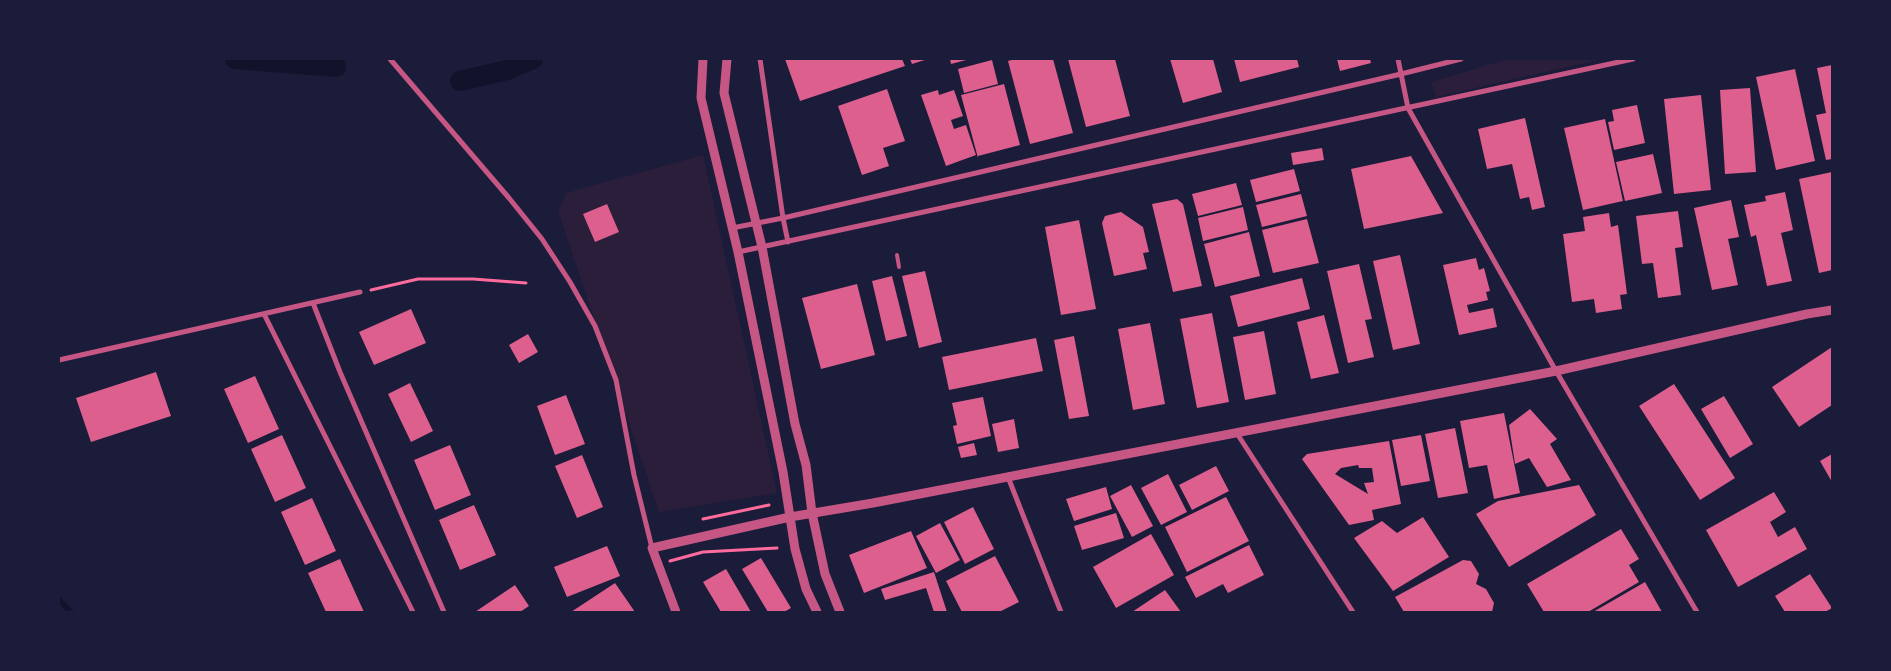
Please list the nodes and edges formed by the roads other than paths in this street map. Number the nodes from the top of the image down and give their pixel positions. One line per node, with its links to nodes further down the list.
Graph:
1 (390, 59): 28 (street)
2 (703, 59): 12 (street)
3 (726, 59): 11 (street)
4 (760, 59): 10 (street)
5 (1398, 59): 8 (street)
6 (1461, 59): 8 (street)
7 (1633, 59): 9 (street)
8 (1401, 74): 9 (street); 10 (street)
9 (1408, 108): 13 (street); 23 (street)
10 (783, 218): 11 (street); 13 (street)
11 (756, 222): 12 (street); 14 (street)
12 (732, 228): 15 (street)
13 (788, 242): 14 (street)
14 (762, 247): 15 (street); 26 (street)
15 (738, 252): 27 (street)
16 (897, 255): 17 (lane)
17 (899, 268)
18 (360, 292): 19 (street)
19 (313, 303): 21 (street); 30 (street)
20 (1832, 310): 23 (street)
21 (264, 314): 22 (street); 29 (street)
22 (59, 360)
23 (1556, 371): 24 (street); 36 (street)
24 (1236, 432): 25 (street); 35 (street)
25 (1008, 477): 26 (street); 34 (street)
26 (812, 513): 27 (street); 33 (street)
27 (790, 517): 28 (street); 32 (street)
28 (652, 548): 31 (street)
29 (413, 612)
30 (444, 612)
31 (676, 612)
32 (817, 612)
33 (840, 612)
34 (1061, 612)
35 (1353, 612)
36 (1696, 612)

